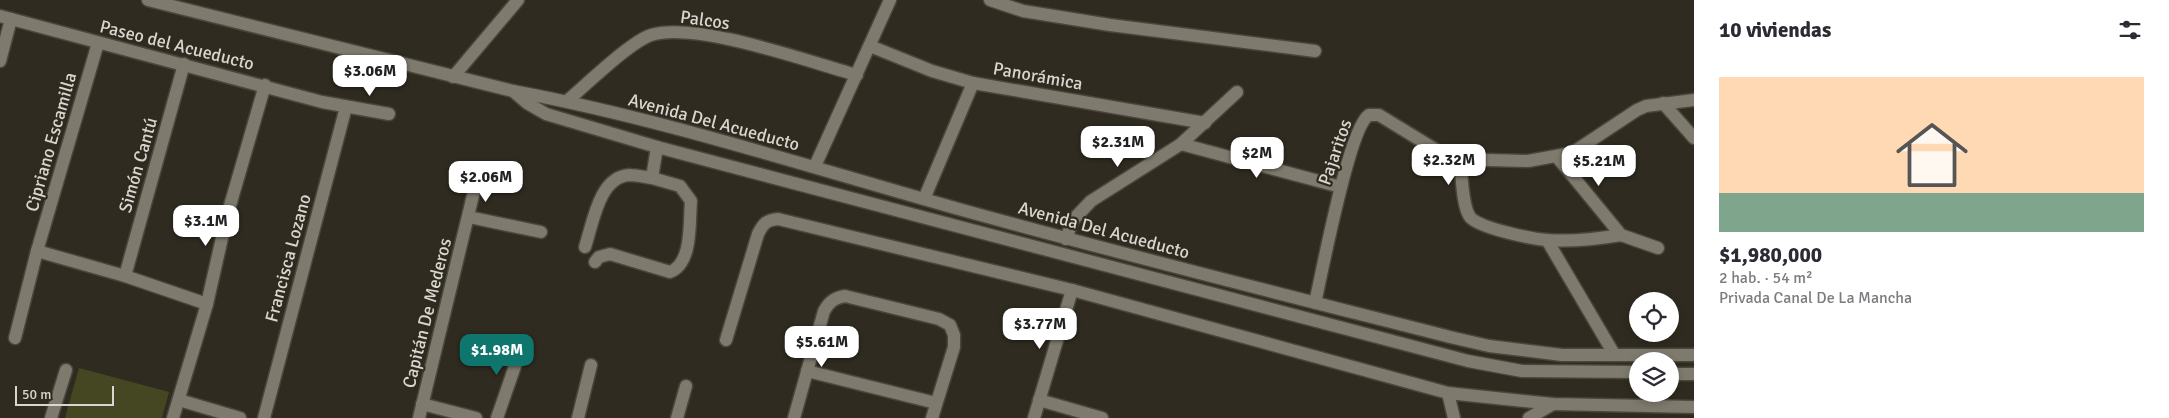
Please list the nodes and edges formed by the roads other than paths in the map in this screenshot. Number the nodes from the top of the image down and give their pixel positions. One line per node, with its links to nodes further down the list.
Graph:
1 (518, 0): 12 (street)
2 (890, 0): 7 (street)
3 (990, 0): 8 (street)
4 (154, 1): 12 (street, Avenida Del Acueducto)
5 (6, 18): 6 (street, Paseo del Acueducto); 9 (street)
6 (98, 43): 10 (street, Paseo del Acueducto); 40 (street, Cipriano Escamilla)
7 (870, 46): 11 (street); 13 (street, Panorámica)
8 (1315, 51)
9 (0, 62)
10 (184, 64): 14 (street, Paseo del Acueducto); 42 (street, Simón Cantú)
11 (857, 75): 18 (street, Palcos); 28 (street)
12 (453, 76): 15 (street, Avenida Del Acueducto)
13 (973, 83): 22 (street, Panorámica); 32 (street)
14 (265, 85): 20 (street, Paseo del Acueducto); 45 (street)
15 (513, 91): 18 (street, Avenida Del Acueducto); 25 (street, Avenida Del Acueducto)
16 (1237, 92): 22 (street)
17 (1694, 100): 19 (street)
18 (567, 101): 28 (street, Avenida Del Acueducto)
19 (1663, 103): 23 (street); 26 (street)
20 (346, 107): 21 (street, Paseo del Acueducto); 69 (street, Francisca Lozano)
21 (389, 114)
22 (1205, 123): 24 (street)
23 (1694, 138)
24 (1181, 144): 31 (street); 36 (street)
25 (658, 147): 29 (street); 54 (street, Avenida Del Acueducto)
26 (1557, 156): 27 (street); 35 (street)
27 (1460, 160): 31 (street, Pajaritos); 37 (street)
28 (815, 166): 32 (street, Avenida Del Acueducto)
29 (652, 178): 38 (street); 41 (street)
30 (476, 183): 33 (street, Capitán De Mederos)
31 (1341, 187): 44 (street, Pajaritos)
32 (924, 199): 36 (street, Avenida Del Acueducto)
33 (469, 217): 34 (street); 61 (street, Capitán De Mederos)
34 (541, 232)
35 (1620, 235): 37 (street); 39 (street)
36 (1066, 239): 44 (street, Avenida Del Acueducto)
37 (1547, 240): 49 (street)
38 (585, 247)
39 (1658, 248)
40 (37, 251): 42 (street); 46 (street, Cipriano Escamilla)
41 (595, 262)
42 (125, 276): 45 (street)
43 (1072, 290): 47 (street); 58 (street); 60 (street)
44 (1315, 302): 49 (street, Avenida Del Acueducto)
45 (207, 304): 59 (street)
46 (15, 338)
47 (726, 340)
48 (523, 342): 72 (street)
49 (1614, 354): 50 (street, Avenida Del Acueducto)
50 (1694, 355)
51 (591, 365): 73 (street)
52 (66, 370): 66 (street)
53 (807, 371): 62 (street); 62 (street); 75 (street)
54 (1629, 372)
55 (1679, 374): 56 (street)
56 (1694, 374)
57 (686, 386): 74 (street)
58 (1448, 393): 63 (street); 79 (street)
59 (179, 400): 67 (street); 68 (street)
60 (1039, 400): 77 (street); 78 (street)
61 (422, 404): 70 (street, Capitán De Mederos); 71 (street)
62 (936, 404): 76 (street)
63 (1554, 404): 64 (street); 80 (street)
64 (1660, 407): 65 (street); 81 (street)
65 (1694, 407)
66 (51, 418)
67 (173, 418)
68 (240, 418)
69 (264, 418)
70 (419, 418)
71 (476, 418)
72 (497, 418)
73 (578, 418)
74 (676, 418)
75 (794, 418)
76 (932, 418)
77 (1034, 418)
78 (1102, 418)
79 (1454, 418)
80 (1529, 418)
81 (1667, 418)

